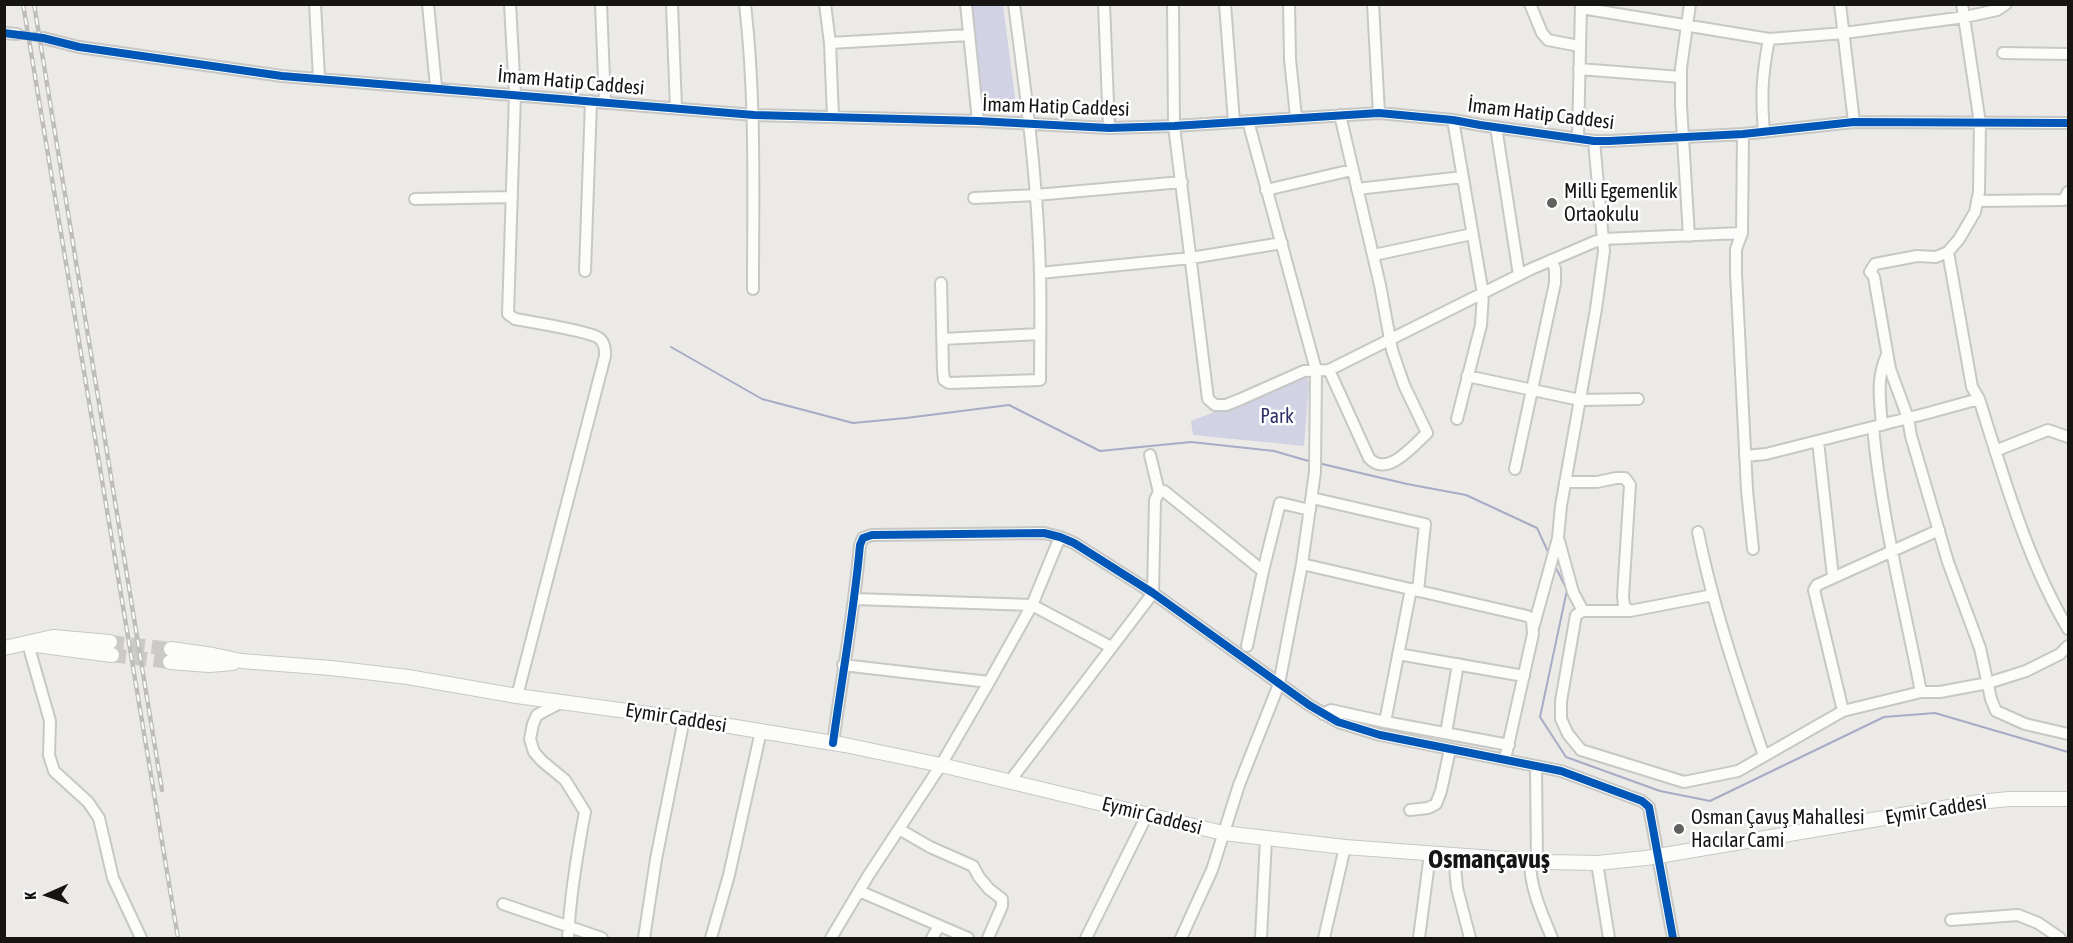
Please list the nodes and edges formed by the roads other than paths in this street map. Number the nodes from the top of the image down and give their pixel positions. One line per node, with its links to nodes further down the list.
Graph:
1 (315, 4): 35 (street)
2 (428, 4): 36 (street)
3 (510, 4): 37 (street)
4 (601, 4): 39 (street)
5 (672, 4): 40 (street)
6 (745, 4): 42 (street)
7 (825, 4): 29 (street)
8 (966, 4): 26 (street)
9 (1014, 4): 53 (street)
10 (1104, 4): 56 (street)
11 (1173, 4): 54 (street)
12 (1225, 4): 49 (street)
13 (1289, 4): 45 (street)
14 (1373, 4): 41 (street)
15 (1530, 4): 30 (street)
16 (1690, 4): 22 (street)
17 (1840, 4): 24 (street)
18 (1962, 4): 21 (street)
19 (2006, 4): 21 (street)
20 (1581, 6): 22 (street); 30 (street)
21 (1965, 17): 24 (street); 51 (street)
22 (1687, 25): 28 (street); 34 (street)
23 (4, 33): 25 (street)
24 (1844, 33): 28 (street); 50 (street)
25 (17, 34)
26 (969, 35): 29 (street); 47 (street)
27 (43, 38): 35 (street, İmam Hatip Caddesi)
28 (1769, 39): 57 (street)
29 (831, 43): 44 (street)
30 (1579, 46): 33 (street)
31 (2003, 53): 32 (street)
32 (2068, 54)
33 (1579, 69): 34 (street); 60 (street)
34 (1681, 76): 59 (street)
35 (319, 78): 36 (street, İmam Hatip Caddesi)
36 (436, 87): 37 (street, İmam Hatip Caddesi)
37 (515, 94): 38 (street, İmam Hatip Caddesi); 69 (street)
38 (591, 101): 39 (street, İmam Hatip Caddesi); 82 (street)
39 (605, 103): 40 (street, İmam Hatip Caddesi)
40 (676, 108): 42 (street, İmam Hatip Caddesi)
41 (1378, 112): 43 (street, İmam Hatip Caddesi); 46 (street, İmam Hatip Caddesi)
42 (754, 115): 44 (street, İmam Hatip Caddesi); 86 (street)
43 (1340, 115): 45 (street, İmam Hatip Caddesi); 62 (street)
44 (832, 117): 47 (street, İmam Hatip Caddesi)
45 (1296, 117): 48 (street, İmam Hatip Caddesi)
46 (1453, 120): 55 (street, İmam Hatip Caddesi); 63 (street)
47 (978, 121): 53 (street, İmam Hatip Caddesi)
48 (1248, 121): 49 (street, İmam Hatip Caddesi); 66 (street)
49 (1234, 122): 54 (street, İmam Hatip Caddesi)
50 (1854, 122): 51 (street, İmam Hatip Caddesi); 57 (street, İmam Hatip Caddesi)
51 (1980, 123): 52 (street, İmam Hatip Caddesi); 72 (street)
52 (2068, 123)
53 (1030, 124): 56 (street, İmam Hatip Caddesi); 68 (street)
54 (1174, 126): 56 (street, İmam Hatip Caddesi); 64 (street)
55 (1496, 127): 60 (street, İmam Hatip Caddesi); 84 (street)
56 (1109, 128)
57 (1764, 132): 58 (street, İmam Hatip Caddesi)
58 (1743, 134): 59 (street, İmam Hatip Caddesi); 73 (street)
59 (1683, 137): 61 (street, İmam Hatip Caddesi); 75 (street)
60 (1578, 138): 61 (street, İmam Hatip Caddesi)
61 (1594, 141): 76 (street)
62 (1352, 170): 65 (street); 66 (street)
63 (1463, 177): 65 (street); 74 (street)
64 (1182, 182): 68 (street); 80 (street)
65 (1357, 189): 79 (street)
66 (1266, 190): 77 (street)
67 (2068, 192): 72 (street)
68 (1036, 195): 70 (street); 83 (street)
69 (512, 197): 71 (street); 145 (street)
70 (974, 198)
71 (415, 199)
72 (1977, 201): 78 (street)
73 (1742, 232): 75 (street); 106 (street)
74 (1472, 234): 79 (street); 87 (street)
75 (1689, 236): 76 (street)
76 (1603, 239): 81 (street); 98 (street)
77 (1282, 243): 80 (street); 92 (street)
78 (1948, 252): 91 (street); 97 (street)
79 (1374, 255): 90 (street)
80 (1191, 258): 83 (street); 92 (street)
81 (1551, 260): 84 (street); 95 (street)
82 (585, 270)
83 (1040, 273): 88 (street)
84 (1519, 275): 87 (street)
85 (941, 283): 89 (street)
86 (753, 289)
87 (1483, 294): 90 (street); 94 (street)
88 (1040, 334): 89 (street); 89 (street)
89 (942, 339)
90 (1390, 341): 93 (street); 93 (street)
91 (1887, 355): 99 (street); 101 (street)
92 (1316, 370): 93 (street); 110 (street)
93 (1329, 370)
94 (1467, 376): 95 (street); 100 (street)
95 (1532, 390): 98 (street); 107 (street)
96 (1638, 399): 98 (street)
97 (1979, 399): 99 (street); 104 (street)
98 (1580, 400): 108 (street)
99 (1908, 418): 101 (street); 112 (street)
100 (1457, 419)
101 (1878, 426): 103 (street); 117 (street)
102 (2068, 437): 104 (street)
103 (1818, 441): 106 (street); 120 (street)
104 (1995, 451): 129 (street)
105 (1150, 455): 109 (street)
106 (1745, 456): 116 (street)
107 (1515, 469)
108 (1565, 482): 115 (street); 127 (street)
109 (1158, 492): 119 (street); 122 (street)
110 (1312, 498): 111 (street); 121 (street)
111 (1310, 510): 118 (street); 119 (street)
112 (1939, 530): 117 (street); 142 (street)
113 (1698, 532): 123 (street)
114 (1060, 537): 122 (street); 124 (street); 125 (street)
115 (1558, 538): 126 (street); 128 (street)
116 (1754, 549)
117 (1892, 550): 120 (street); 144 (street)
118 (1302, 564): 121 (street); 143 (street)
119 (1263, 571): 131 (street)
120 (1833, 577): 147 (street)
121 (1414, 590): 128 (street); 136 (street)
122 (1153, 593): 133 (street); 143 (street)
123 (1713, 595): 127 (street); 157 (street)
124 (855, 599): 125 (street); 139 (street)
125 (1032, 604): 133 (street); 141 (street)
126 (1583, 611): 127 (street); 157 (street)
127 (1630, 611)
128 (1534, 625): 140 (street)
129 (2068, 629)
130 (28, 644): 134 (main road); 135 (main road); 180 (street)
131 (1247, 646)
132 (2068, 646): 142 (street)
133 (1111, 647): 161 (street)
134 (4, 648)
135 (111, 649)
136 (1398, 654): 138 (street); 150 (street)
137 (170, 656): 145 (main road, Eymir Caddesi)
138 (1458, 664): 140 (street); 152 (street)
139 (843, 665): 141 (street); 154 (street)
140 (1524, 676): 155 (street)
141 (989, 682): 159 (street)
142 (1988, 683): 144 (street); 153 (street)
143 (1279, 684): 148 (street); 166 (street)
144 (1921, 692): 147 (street)
145 (517, 696): 146 (main road, Eymir Caddesi)
146 (562, 702): 149 (main road, Eymir Caddesi); 177 (street)
147 (1843, 711): 157 (street)
148 (1323, 714): 150 (street); 156 (street)
149 (684, 719): 151 (main road, Eymir Caddesi); 183 (street)
150 (1385, 722): 152 (street)
151 (761, 731): 154 (main road, Eymir Caddesi); 184 (street)
152 (1446, 733): 155 (street)
153 (2068, 734)
154 (833, 743): 159 (main road, Eymir Caddesi)
155 (1509, 745): 158 (street)
156 (1450, 749): 158 (street); 163 (street)
157 (1764, 756)
158 (1505, 759): 160 (street)
159 (941, 765): 161 (main road, Eymir Caddesi); 165 (street)
160 (1536, 767): 170 (street); 172 (street)
161 (1010, 782): 164 (main road, Eymir Caddesi)
162 (2068, 799): 170 (main road, Eymir Caddesi)
163 (1410, 810)
164 (1147, 815): 166 (main road, Eymir Caddesi); 189 (street)
165 (899, 829): 174 (street); 188 (street)
166 (1223, 833): 167 (main road, Eymir Caddesi); 190 (street)
167 (1266, 839): 168 (main road, Eymir Caddesi); 191 (street)
168 (1345, 847): 169 (main road, Eymir Caddesi); 192 (street)
169 (1430, 854): 171 (main road, Eymir Caddesi); 193 (street)
170 (1659, 855): 173 (main road, Eymir Caddesi); 197 (street)
171 (1454, 856): 172 (main road, Eymir Caddesi); 194 (street)
172 (1534, 862): 173 (main road, Eymir Caddesi); 195 (street)
173 (1597, 863): 196 (street)
174 (859, 891): 178 (street); 185 (street)
175 (503, 904): 177 (street)
176 (1951, 920): 198 (street)
177 (569, 926): 181 (street); 182 (street)
178 (939, 926): 186 (street); 187 (street)
179 (2068, 934): 199 (street)
180 (141, 939)
181 (568, 939)
182 (602, 939)
183 (644, 939)
184 (711, 939)
185 (831, 939)
186 (932, 939)
187 (969, 939)
188 (988, 939)
189 (1086, 939)
190 (1181, 939)
191 (1261, 939)
192 (1324, 939)
193 (1419, 939)
194 (1470, 939)
195 (1552, 939)
196 (1609, 939)
197 (1673, 939)
198 (2060, 939)
199 (2067, 939)

